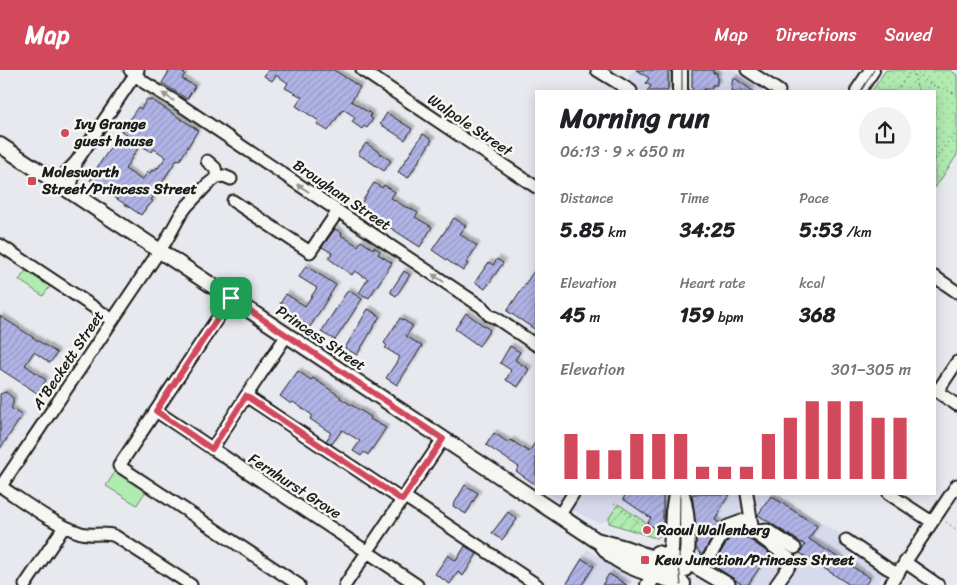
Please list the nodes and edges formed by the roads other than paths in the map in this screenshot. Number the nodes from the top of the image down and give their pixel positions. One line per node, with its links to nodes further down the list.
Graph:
1 (362, 70): 17 (street, Walpole Street)
2 (597, 70): 7 (street)
3 (680, 70): 8 (main road)
4 (747, 70): 9 (street)
5 (872, 70): 10 (main road)
6 (134, 71): 13 (street); 20 (street, Brougham Street, one-way to 6)
7 (627, 89)
8 (680, 90)
9 (777, 90)
10 (859, 90)
11 (0, 145): 16 (main road, Princess Street)
12 (207, 161): 14 (street)
13 (76, 162): 16 (street); 18 (street)
14 (217, 177): 15 (street); 22 (street, A'Beckett Street)
15 (231, 179)
16 (57, 182): 18 (main road, Princess Street)
17 (535, 186)
18 (70, 191): 22 (main road, Princess Street)
19 (233, 201): 20 (street)
20 (338, 211): 28 (street, Brougham Street, one-way to 20)
21 (0, 245): 26 (street)
22 (160, 251): 25 (main road, Princess Street); 26 (street, A'Beckett Street)
23 (936, 278): 24 (street)
24 (957, 292)
25 (231, 298): 27 (main road, Princess Street); 33 (street)
26 (113, 320): 37 (street, A'Beckett Street)
27 (287, 335): 31 (street); 34 (main road, Princess Street)
28 (535, 344)
29 (957, 362): 30 (street)
30 (936, 391): 32 (street)
31 (246, 396): 35 (street); 43 (street)
32 (957, 405)
33 (156, 411): 35 (street, Fernhurst Grove); 62 (street)
34 (443, 439): 43 (street); 44 (main road, Princess Street)
35 (212, 449): 52 (street, Fernhurst Grove)
36 (957, 485): 46 (street)
37 (0, 486): 47 (street)
38 (572, 495): 44 (street)
39 (676, 495): 57 (main road)
40 (682, 495): 53 (main road)
41 (747, 495): 45 (street)
42 (891, 495): 46 (street)
43 (404, 498): 52 (street); 65 (street)
44 (559, 516): 50 (main road, Princess Street)
45 (750, 518): 48 (street); 56 (street)
46 (934, 519): 54 (street)
47 (64, 527): 60 (street); 61 (street)
48 (753, 532): 51 (street); 68 (street)
49 (846, 540): 59 (street)
50 (599, 541): 55 (main road, Princess Street); 57 (main road, Princess Street)
51 (795, 548)
52 (367, 552): 63 (street); 64 (street, Fernhurst Grove)
53 (686, 562): 56 (main road, Princess Street); 57 (main road, Princess Street); 58 (main road)
54 (905, 562): 59 (street); 69 (street)
55 (634, 567): 57 (main road, Princess Street); 66 (main road)
56 (702, 569): 67 (main road, Princess Street)
57 (659, 570): 58 (main road, Princess Street)
58 (678, 581)
59 (895, 581)
60 (25, 585)
61 (191, 585)
62 (299, 585)
63 (345, 585)
64 (417, 585)
65 (537, 585)
66 (639, 585)
67 (728, 585)
68 (776, 585)
69 (938, 585)

